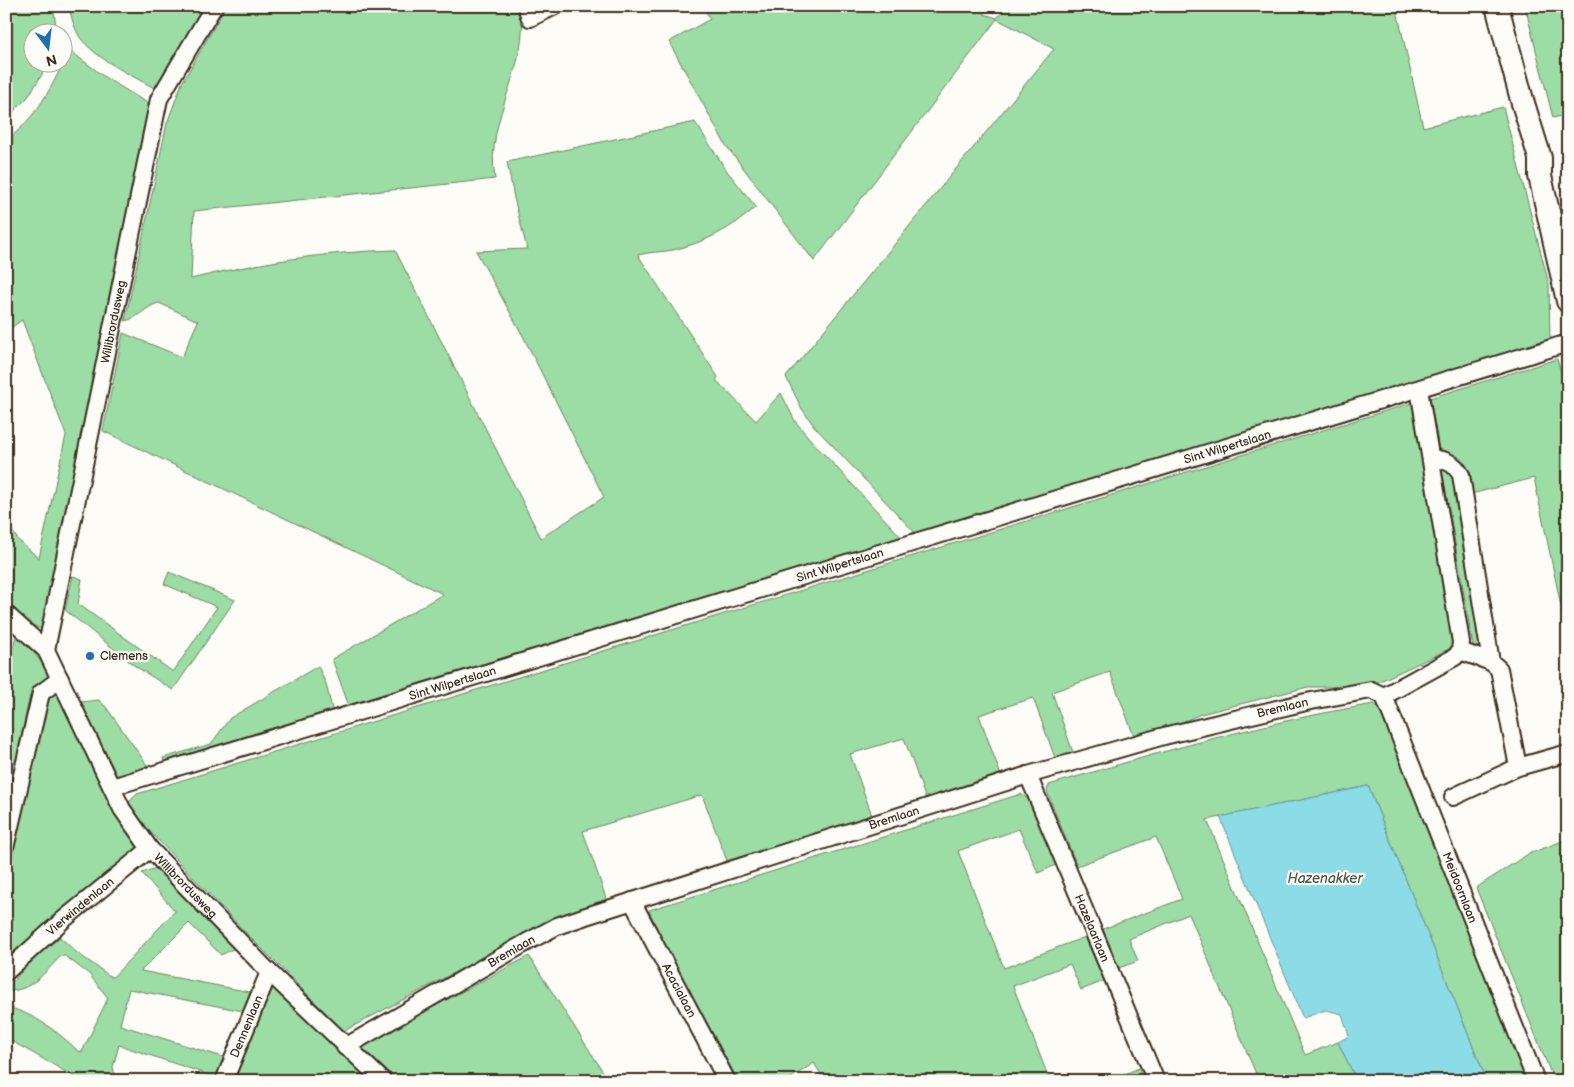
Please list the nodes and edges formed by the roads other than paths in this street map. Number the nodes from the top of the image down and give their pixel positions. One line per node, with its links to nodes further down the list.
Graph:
1 (214, 6): 10 (street, Willibrordusweg)
2 (526, 6): 3 (street)
3 (556, 6)
4 (1497, 6): 5 (main road)
5 (1568, 301)
6 (1568, 343): 7 (street, Sint Wilpertslaan)
7 (1418, 389): 8 (street); 18 (street, Sint Wilpertslaan)
8 (1431, 458): 11 (street); 12 (street)
9 (6, 614): 10 (street, Willibrordusweg)
10 (46, 650): 13 (street, Willibrordusweg)
11 (1460, 651): 12 (street); 14 (street)
12 (1491, 662): 16 (street)
13 (60, 679): 18 (street, Willibrordusweg); 20 (street)
14 (1384, 696): 17 (street, Bremlaan); 30 (street, Meidoornlaan)
15 (1561, 755): 16 (street)
16 (1518, 768): 19 (street)
17 (1028, 775): 22 (street, Bremlaan); 29 (street, Hazelaarlaan)
18 (112, 787): 21 (street, Willibrordusweg)
19 (1453, 798)
20 (6, 844)
21 (150, 849): 23 (street, Vierwindenlaan); 24 (street, Willibrordusweg)
22 (632, 901): 25 (street, Bremlaan); 28 (street, Acacialaan)
23 (8, 967)
24 (269, 972): 25 (street, Willibrordusweg); 26 (street, Dennenlaan)
25 (345, 1047): 27 (street, Willibrordusweg)
26 (224, 1081)
27 (383, 1081)
28 (727, 1081)
29 (1156, 1081)
30 (1536, 1081)

